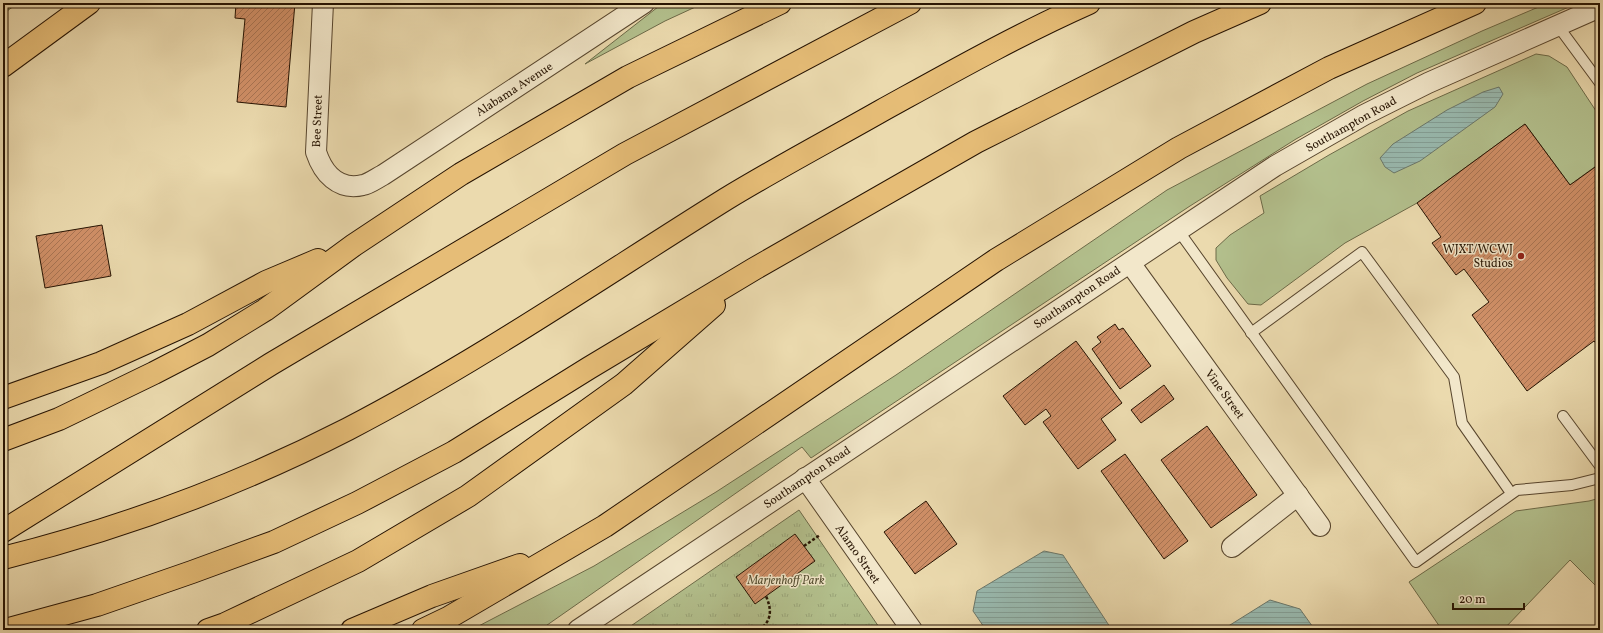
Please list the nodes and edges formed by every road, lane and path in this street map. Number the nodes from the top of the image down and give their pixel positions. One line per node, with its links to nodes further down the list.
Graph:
1 (89, 3): 11 (main road)
2 (323, 3): 13 (street, Bee Street)
3 (644, 3): 13 (street, Alabama Avenue)
4 (780, 3): 15 (main road)
5 (910, 3): 28 (main road)
6 (1089, 3): 31 (main road)
7 (1260, 3): 17 (main road)
8 (1475, 3): 30 (main road)
9 (1600, 7): 10 (street, Southampton Road)
10 (1558, 26): 12 (lane); 14 (street, Southampton Road)
11 (3, 66)
12 (1600, 83)
13 (383, 175)
14 (1178, 230): 16 (street, Southampton Road); 18 (lane)
15 (354, 244): 19 (main road); 21 (main road)
16 (1130, 263): 23 (street, Southampton Road); 26 (street, Vine Street)
17 (754, 269): 33 (main road); 34 (main road)
18 (1251, 333): 25 (lane); 25 (lane)
19 (3, 398)
20 (1563, 416): 22 (lane)
21 (3, 440)
22 (1600, 466)
23 (805, 478): 37 (street, Southampton Road); 39 (street, Alamo Street)
24 (1600, 478): 25 (lane)
25 (1511, 493)
26 (1298, 495): 27 (street, Vine Street); 29 (street)
27 (1320, 526)
28 (3, 531)
29 (1232, 547)
30 (566, 549): 35 (main road); 36 (main road)
31 (3, 558)
32 (766, 596): 38 (path)
33 (5, 630)
34 (208, 630)
35 (352, 630)
36 (423, 630)
37 (578, 630)
38 (758, 630)
39 (912, 630)

